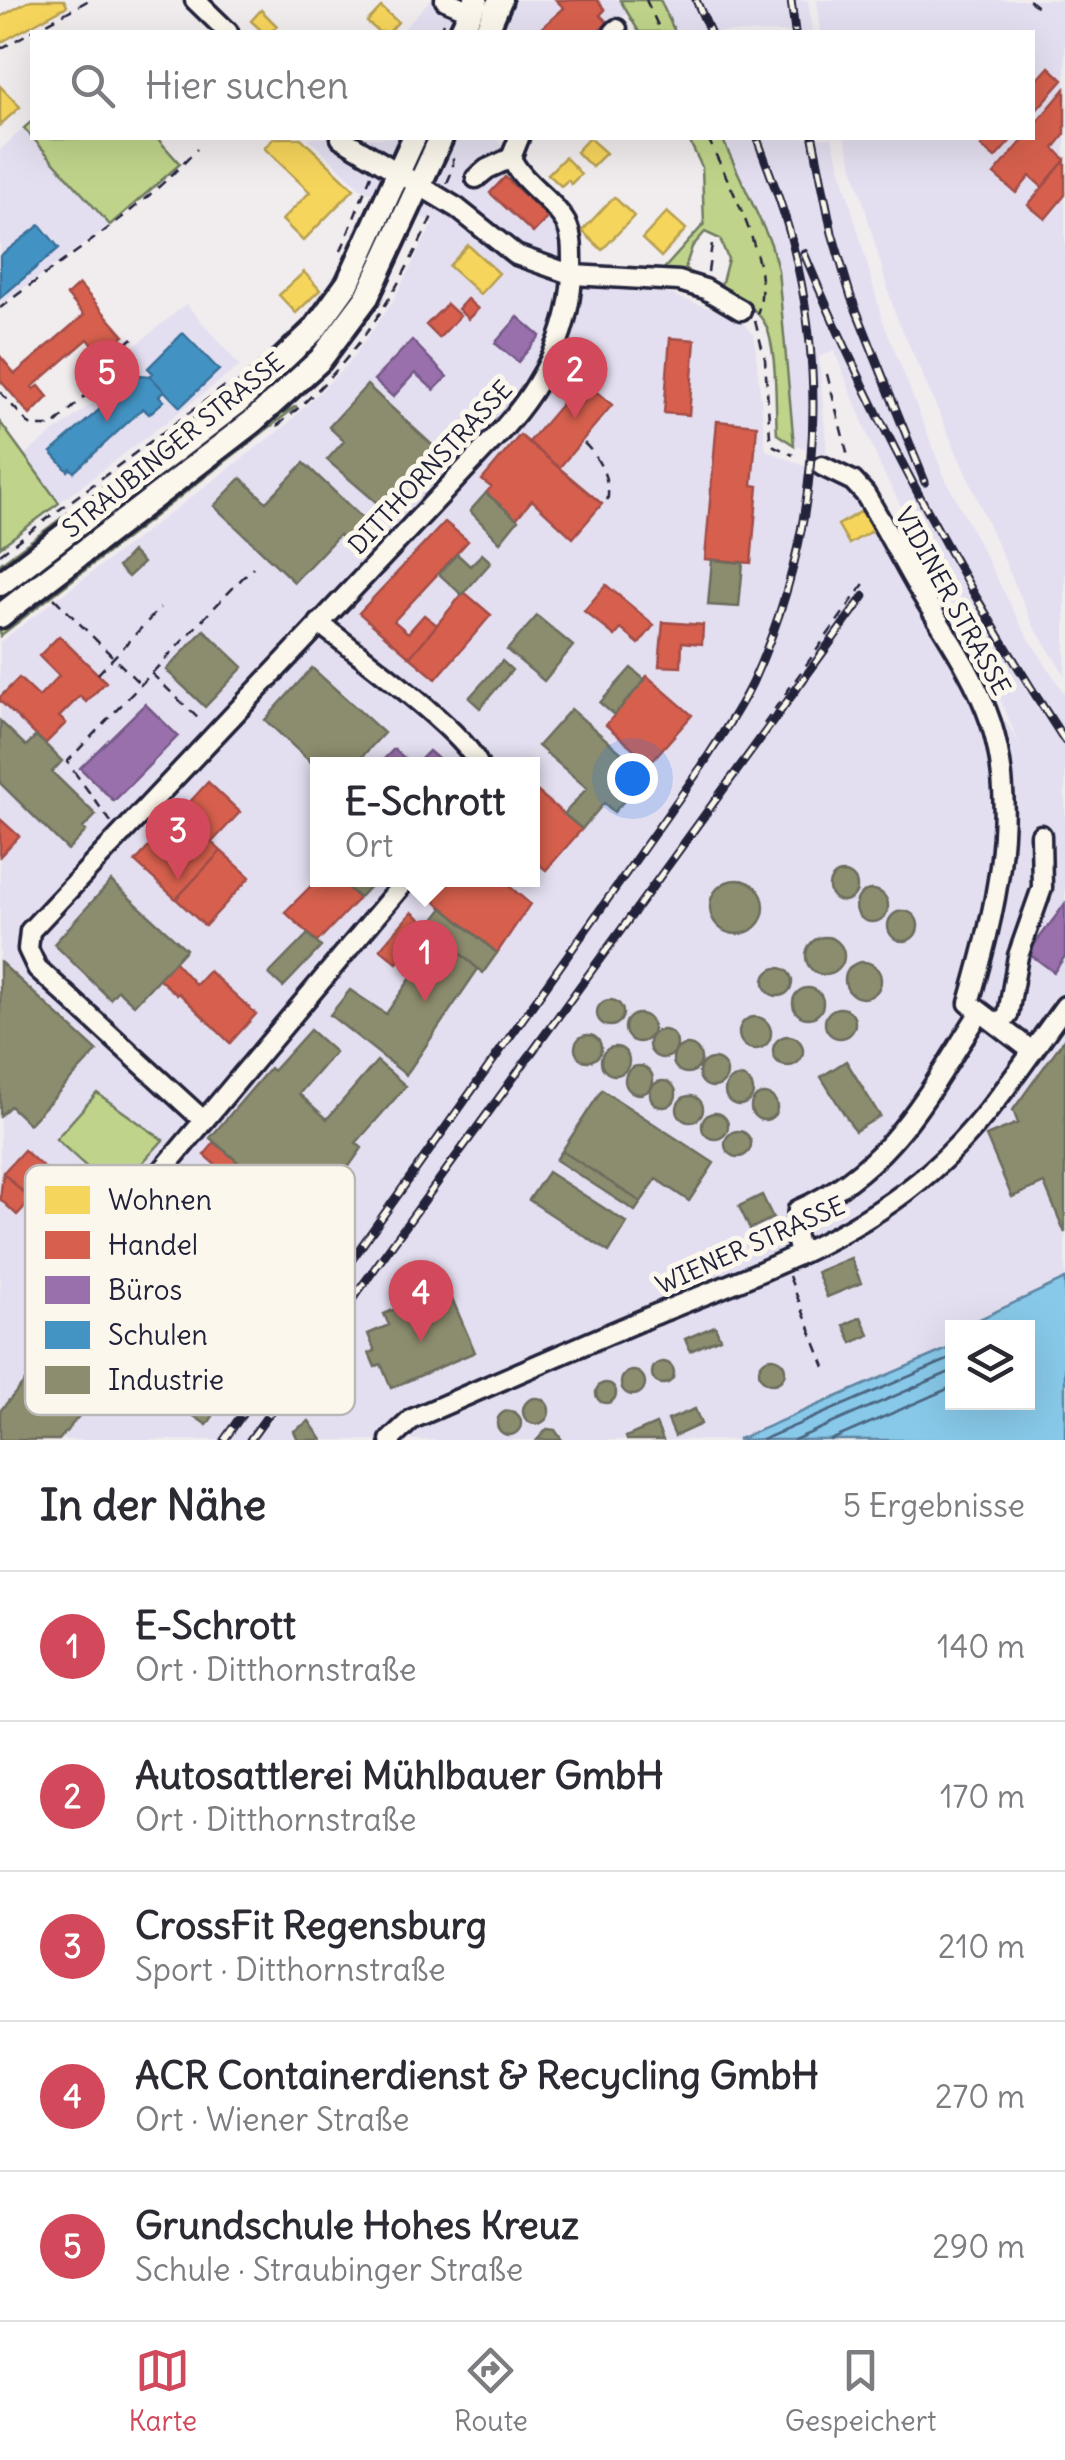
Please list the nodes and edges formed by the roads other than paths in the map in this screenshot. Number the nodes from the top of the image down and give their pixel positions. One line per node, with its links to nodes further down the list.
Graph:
1 (195, 0): 5 (street)
2 (445, 0): 4 (street)
3 (500, 0): 7 (main road)
4 (474, 5): 6 (main road)
5 (226, 30)
6 (463, 30)
7 (487, 30)
8 (344, 140): 13 (street)
9 (412, 140): 13 (main road, STRAUBINGER STRASSE)
10 (518, 140): 12 (street)
11 (447, 147): 15 (main road, STRAUBINGER STRASSE)
12 (510, 158): 14 (street); 16 (street, DITTHORNSTRASSE)
13 (388, 166): 15 (street); 19 (main road, STRAUBINGER STRASSE)
14 (476, 178)
15 (419, 185): 16 (street); 20 (main road, STRAUBINGER STRASSE)
16 (573, 275): 17 (street); 21 (street, DITTHORNSTRASSE)
17 (748, 315)
18 (822, 466): 26 (street, VIDINER STRASSE)
19 (0, 584)
20 (0, 616)
21 (320, 623): 22 (street); 29 (street, DITTHORNSTRASSE)
22 (474, 757)
23 (1041, 836): 27 (street)
24 (400, 887): 29 (street)
25 (1065, 1006): 28 (street, WIENER STRASSE)
26 (980, 1012): 27 (street); 31 (street)
27 (999, 1026): 28 (street)
28 (1032, 1052): 31 (street, WIENER STRASSE)
29 (202, 1120): 30 (street)
30 (165, 1165)
31 (792, 1257): 32 (street, WIENER STRASSE)
32 (390, 1440)

